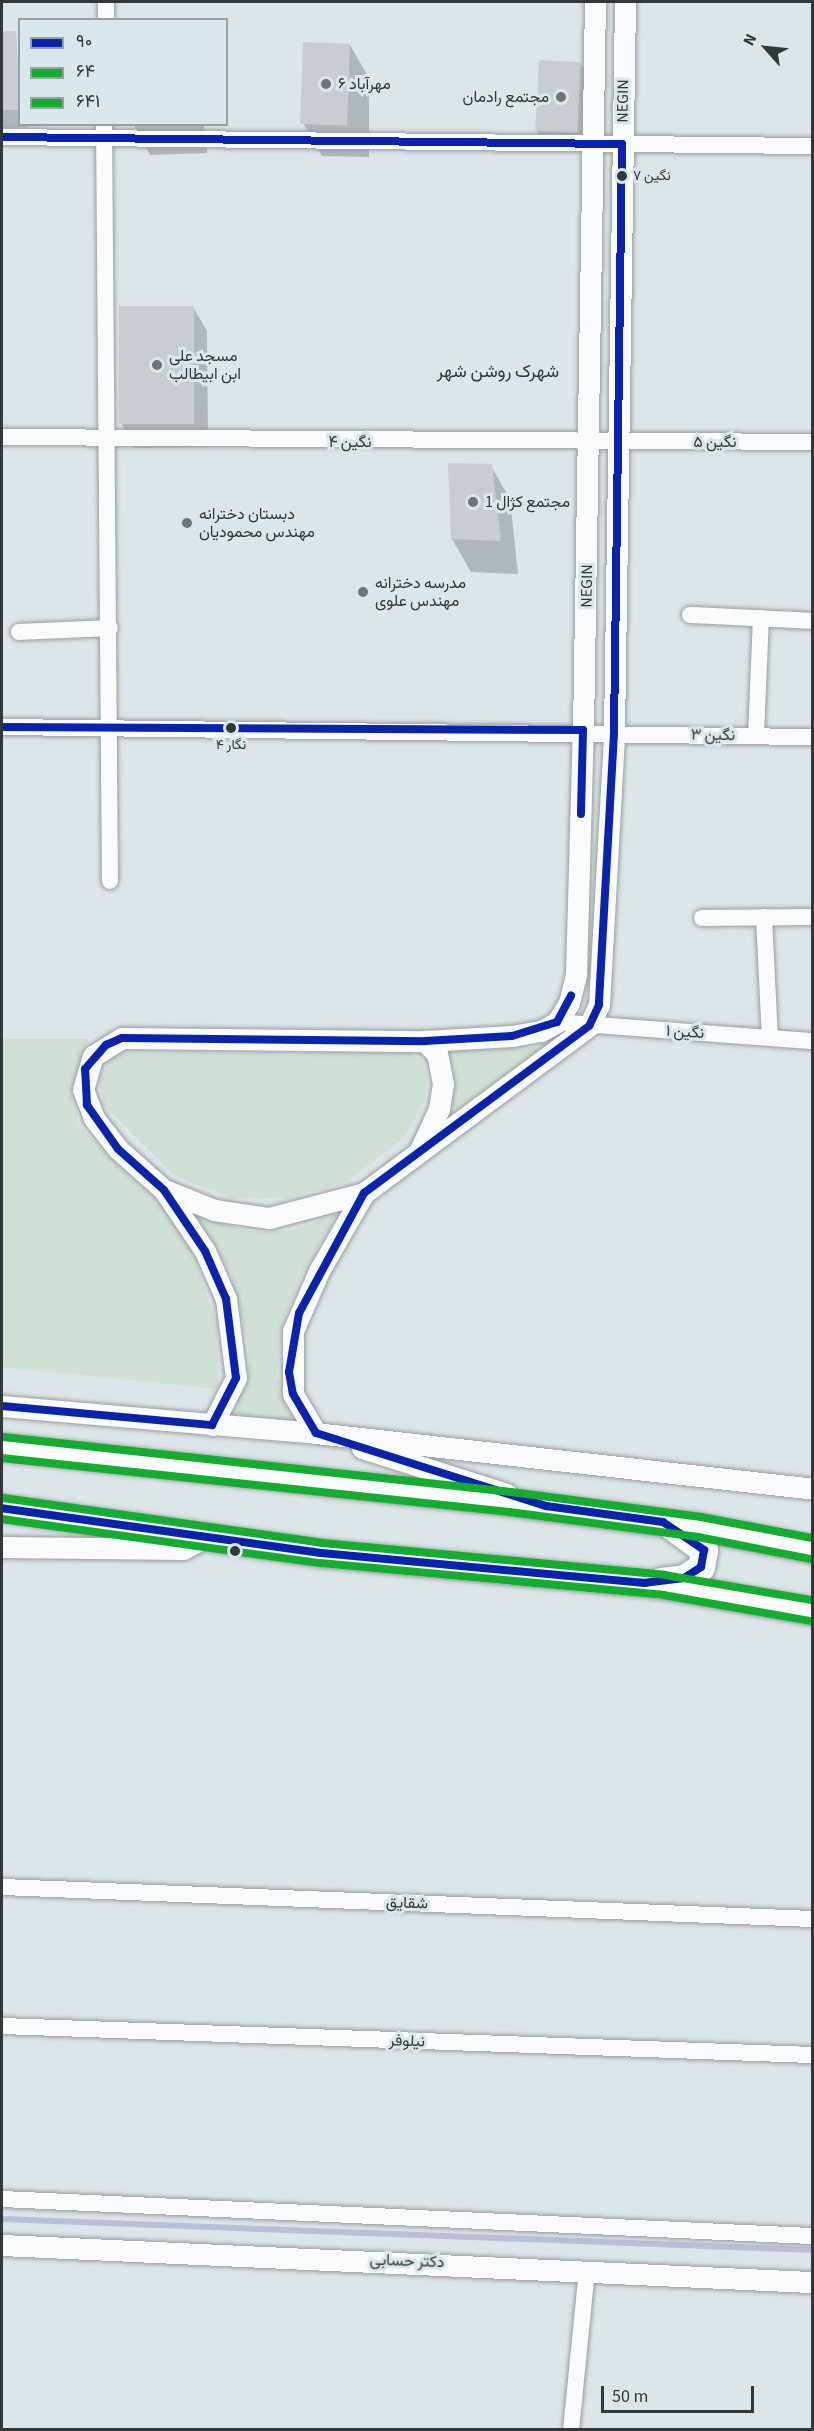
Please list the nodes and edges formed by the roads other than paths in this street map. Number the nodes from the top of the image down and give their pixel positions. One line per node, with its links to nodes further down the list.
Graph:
1 (106, 2): 4 (street)
2 (595, 2): 8 (street, NEGIN)
3 (624, 2): 7 (street, NEGIN)
4 (106, 18)
5 (104, 131): 6 (street); 8 (street); 11 (street)
6 (2, 137)
7 (622, 144): 8 (street); 9 (street); 12 (street, NEGIN)
8 (595, 145): 13 (street, NEGIN)
9 (813, 146)
10 (2, 437): 11 (street)
11 (110, 441): 13 (street, نگین ۴); 18 (street)
12 (618, 441): 13 (street, نگین ۴); 14 (street, نگین ۵); 23 (street, NEGIN)
13 (590, 442): 21 (street, NEGIN)
14 (813, 442)
15 (690, 615): 16 (street)
16 (762, 618): 17 (street); 24 (street)
17 (813, 621)
18 (110, 628): 19 (street); 22 (street)
19 (20, 632)
20 (2, 727): 22 (street, نگین ۳)
21 (583, 730): 22 (street, نگین ۳); 23 (street, نگین ۳); 30 (street, NEGIN)
22 (110, 731): 26 (street)
23 (614, 733): 24 (street, نگین ۳); 31 (street, NEGIN)
24 (756, 736): 25 (street, نگین ۳)
25 (813, 737)
26 (110, 880)
27 (764, 917): 28 (street); 29 (street); 32 (street)
28 (813, 917)
29 (702, 918)
30 (557, 1022): 31 (street, نگین ۱); 33 (street)
31 (589, 1026): 32 (street, نگین ۱); 35 (street)
32 (770, 1038): 34 (street, نگین ۱)
33 (425, 1041): 35 (street); 36 (street)
34 (813, 1041)
35 (417, 1156): 37 (street)
36 (164, 1190): 37 (street); 39 (street)
37 (364, 1193): 40 (street)
38 (2, 1406): 39 (street)
39 (212, 1425): 40 (street)
40 (316, 1433): 42 (street); 43 (street)
41 (2, 1447): 43 (main road)
42 (813, 1489)
43 (546, 1506): 45 (main road)
44 (2, 1508): 46 (main road)
45 (663, 1522): 48 (main road); 49 (main road)
46 (207, 1537): 47 (street); 49 (main road)
47 (2, 1547)
48 (813, 1549)
49 (645, 1583): 50 (main road)
50 (813, 1611)
51 (2, 1887): 52 (street, شقایق)
52 (813, 1919)
53 (2, 2026): 54 (street, نیلوفر)
54 (813, 2055)
55 (2, 2199): 56 (street)
56 (813, 2236)
57 (2, 2245): 58 (street, دکتر حسابی)
58 (587, 2271): 59 (street, دکتر حسابی); 60 (street)
59 (813, 2282)
60 (571, 2430)

